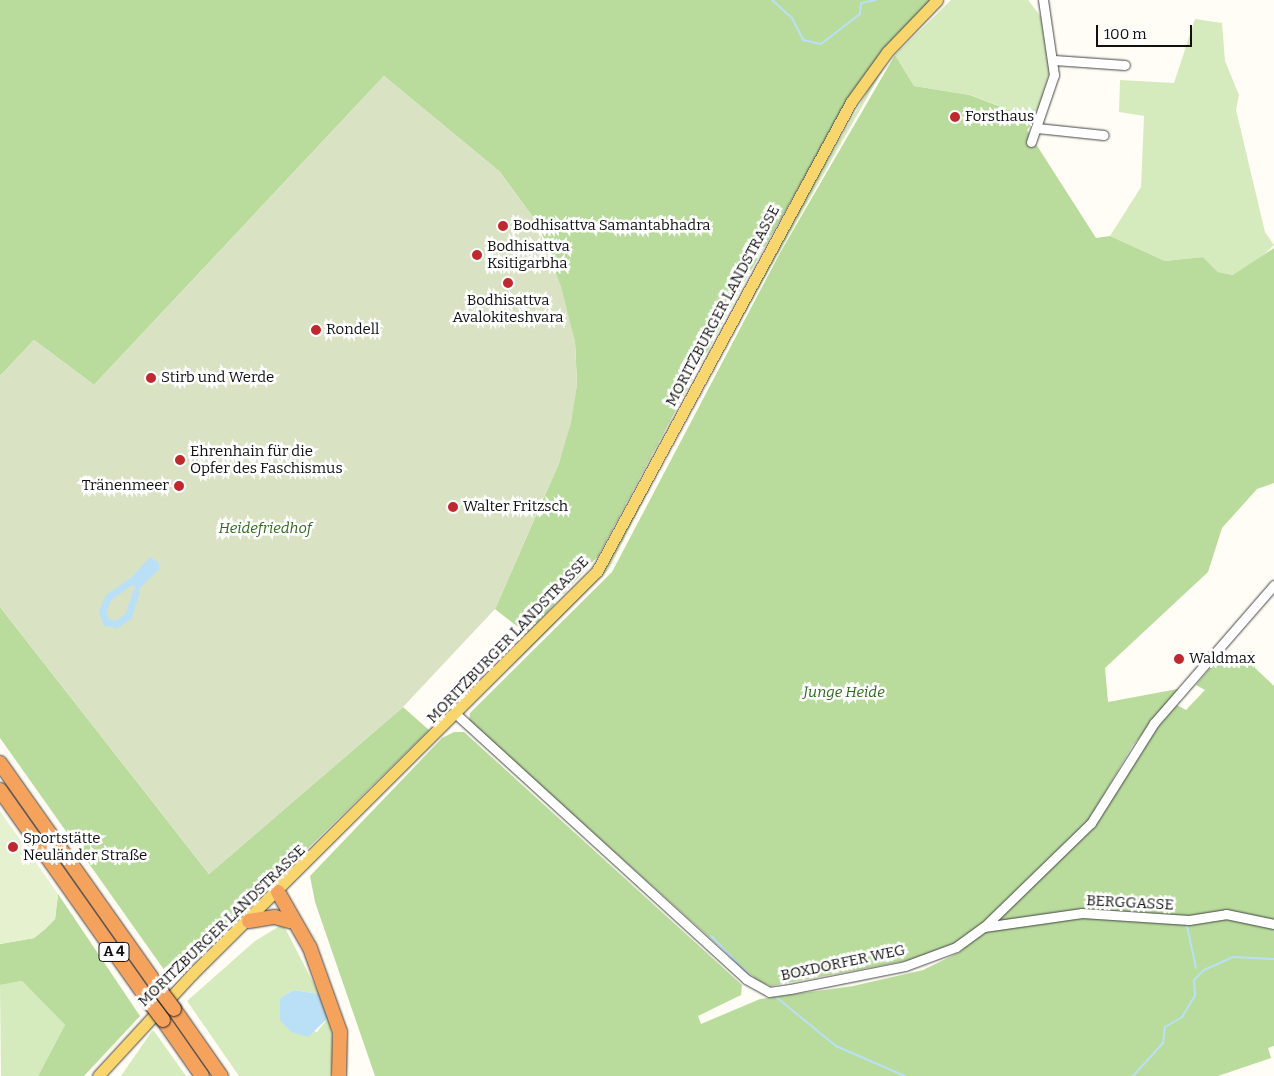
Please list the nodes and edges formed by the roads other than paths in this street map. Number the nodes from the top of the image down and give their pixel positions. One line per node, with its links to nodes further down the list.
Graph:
1 (937, 0): 9 (main road, MORITZBURGER LANDSTRASSE)
2 (1045, 0): 3 (street)
3 (1054, 60): 4 (street); 5 (street)
4 (1125, 65)
5 (1036, 128): 6 (street); 7 (street)
6 (1104, 135)
7 (1031, 142)
8 (1274, 585): 16 (street, BOXDORFER WEG)
9 (456, 714): 12 (main road, MORITZBURGER LANDSTRASSE); 16 (street, BOXDORFER WEG)
10 (0, 762): 19 (highway, A 4, bridge)
11 (0, 790): 18 (highway, A 4, bridge)
12 (275, 896): 13 (main road, MORITZBURGER LANDSTRASSE); 14 (highway); 17 (highway)
13 (249, 920): 14 (highway); 20 (main road, MORITZBURGER LANDSTRASSE)
14 (289, 921): 17 (highway)
15 (1274, 924): 16 (street, BERGGASSE)
16 (984, 927)
17 (314, 966): 25 (highway)
18 (181, 1046): 21 (highway); 22 (highway, A 4)
19 (202, 1049): 23 (highway, A 4); 24 (highway)
20 (98, 1076)
21 (193, 1076)
22 (202, 1076)
23 (221, 1076)
24 (228, 1076)
25 (339, 1076)

